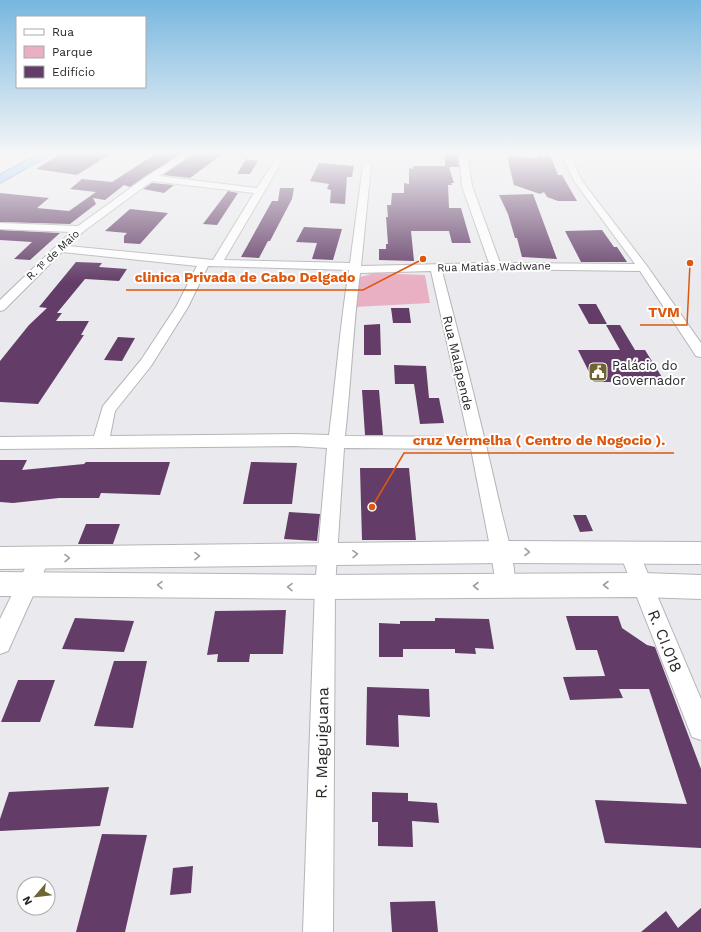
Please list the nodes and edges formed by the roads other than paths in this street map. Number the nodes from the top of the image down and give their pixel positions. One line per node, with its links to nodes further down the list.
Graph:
1 (125, 196): 7 (street, R. 1º de Maio)
2 (256, 196): 9 (street)
3 (363, 196): 13 (street, R. Maguiguana)
4 (471, 196): 10 (street)
5 (590, 196): 12 (street)
6 (0, 226): 7 (street)
7 (80, 229): 8 (street, R. 1º de Maio)
8 (59, 248): 9 (street, Rua Matias Wadwane); 14 (street, R. 1º de Maio)
9 (210, 264): 13 (street, Rua Matias Wadwane); 16 (street)
10 (496, 266): 11 (street, Rua Matias Wadwane); 12 (street, Rua Matias Wadwane)
11 (436, 268): 13 (street, Rua Matias Wadwane); 19 (street, Rua Malapende)
12 (643, 268): 15 (street)
13 (355, 269): 17 (street, R. Maguiguana)
14 (0, 307)
15 (701, 353)
16 (101, 441): 17 (street); 18 (street)
17 (336, 442): 19 (street); 22 (street, R. Maguiguana)
18 (0, 443)
19 (478, 443): 20 (street, Rua Malapende)
20 (501, 552): 22 (street, one-way to 20); 23 (street, one-way to 23); 29 (street, Rua Malapende)
21 (701, 553): 23 (street)
22 (329, 554): 25 (street, one-way to 22); 30 (street, R. Maguiguana)
23 (630, 554): 28 (street, R. CI.018)
24 (0, 558): 25 (street)
25 (40, 558): 27 (street)
26 (0, 584): 27 (street)
27 (29, 584): 30 (street, one-way to 27); 32 (street)
28 (642, 585): 29 (street, one-way to 29); 31 (street); 33 (street, R. CI.018)
29 (506, 586): 30 (street, one-way to 30)
30 (325, 587): 34 (street, R. Maguiguana)
31 (701, 587)
32 (0, 642)
33 (701, 728)
34 (318, 932)

